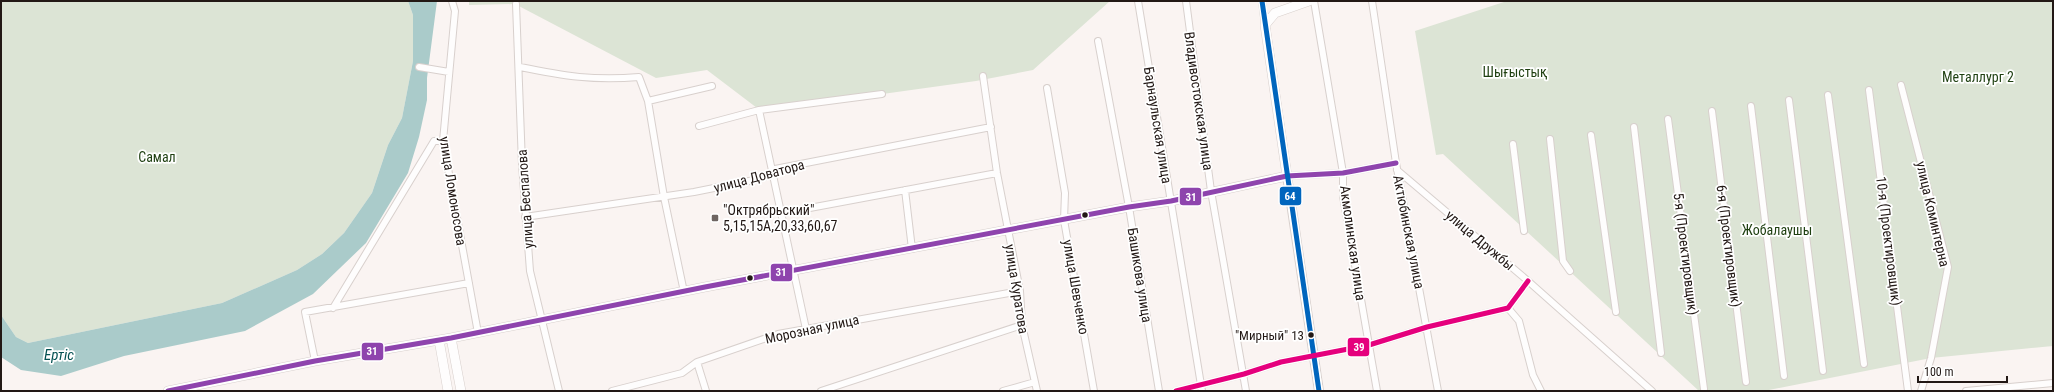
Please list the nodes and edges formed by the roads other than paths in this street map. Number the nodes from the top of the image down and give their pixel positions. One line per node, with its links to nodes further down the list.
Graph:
1 (452, 1): 13 (street, улица Ломоносова)
2 (1138, 1): 43 (street, Барнаульская улица)
3 (1186, 1): 41 (street, Владивостокская улица)
4 (1262, 1): 9 (street)
5 (1309, 1): 9 (main road)
6 (1314, 1): 37 (street, Акмолинская улица)
7 (1372, 1): 34 (street, Актюбинская улица)
8 (516, 4): 12 (street, улица Беспалова)
9 (1265, 25): 39 (main road)
10 (1098, 41): 44 (street, Башикова улица)
11 (419, 67): 13 (street)
12 (520, 67): 22 (street); 46 (street, улица Беспалова)
13 (449, 72): 32 (street, улица Ломоносова)
14 (983, 76): 28 (street, улица Куратова)
15 (1901, 85): 102 (street, улица Коминтерна)
16 (712, 86): 22 (street)
17 (1047, 88): 47 (street, улица Шевченко)
18 (1869, 90): 101 (street, 10-я (Проектировщик))
19 (882, 94): 24 (street)
20 (1828, 95): 72 (street)
21 (1789, 100): 73 (street)
22 (648, 101): 42 (street)
23 (1751, 106): 75 (street)
24 (759, 110): 27 (street); 38 (street)
25 (1712, 111): 77 (street, 6-я (Проектировщик))
26 (1668, 119): 82 (street, 5-я (Проектировщик))
27 (699, 126)
28 (991, 127): 36 (street, улица Куратова); 38 (street, улица Доватора)
29 (1634, 127): 68 (street)
30 (1591, 135): 59 (street)
31 (1550, 139): 52 (street)
32 (442, 141): 54 (street, улица Ломоносова); 57 (street)
33 (1513, 144): 49 (street)
34 (1396, 162): 35 (street, Актюбинская улица); 37 (street)
35 (1397, 170): 53 (street, улица Дружбы); 62 (street, Актюбинская улица)
36 (997, 173): 40 (street); 48 (street, улица Куратова)
37 (1344, 173): 39 (street); 67 (street, Акмолинская улица)
38 (774, 174): 42 (street, улица Доватора); 45 (street)
39 (1287, 176): 41 (main road); 69 (street)
40 (905, 190): 45 (street); 50 (street)
41 (1211, 191): 43 (main road); 74 (street, Владивостокская улица)
42 (664, 197): 46 (street, улица Доватора); 56 (street)
43 (1171, 201): 44 (main road); 79 (street, Барнаульская улица)
44 (1129, 207): 47 (main road); 93 (street, Башикова улица)
45 (783, 213): 51 (street)
46 (525, 217): 60 (street, улица Беспалова)
47 (1064, 220): 48 (main road); 92 (street, улица Шевченко)
48 (1008, 231): 50 (main road); 55 (street, улица Куратова)
49 (1524, 231)
50 (912, 249): 51 (main road)
51 (794, 270): 56 (main road); 63 (street)
52 (1570, 271)
53 (1528, 281): 58 (street); 100 (street, улица Дружбы)
54 (469, 283): 57 (street); 64 (street, улица Ломоносова)
55 (1020, 291): 61 (street, улица Куратова); 63 (street, Морозная улица)
56 (684, 292): 60 (main road)
57 (332, 308): 70 (street)
58 (1508, 308): 62 (street); 99 (street)
59 (1616, 312)
60 (541, 320): 64 (main road); 86 (street, улица Беспалова)
61 (1022, 325): 76 (street, улица Куратова); 89 (street)
62 (1427, 327): 67 (street); 98 (street, Актюбинская улица)
63 (806, 329): 71 (street, Морозная улица)
64 (478, 333): 65 (main road)
65 (451, 338): 66 (main road); 85 (main road)
66 (439, 340): 70 (main road); 84 (main road)
67 (1369, 345): 69 (street); 97 (street, Акмолинская улица)
68 (1661, 353)
69 (1314, 356): 74 (street); 96 (street)
70 (315, 361): 80 (main road)
71 (697, 362): 81 (street, Морозная улица); 88 (street)
72 (1864, 364)
73 (1823, 371)
74 (1244, 374): 79 (street); 95 (street, Владивостокская улица)
75 (1784, 376)
76 (1035, 382): 90 (street); 91 (street, улица Куратова)
77 (1746, 382)
78 (2053, 383): 103 (street)
79 (1202, 388): 94 (street)
80 (189, 389): 83 (main road)
81 (634, 389): 87 (street, Морозная улица)
82 (1704, 389)
83 (168, 391)
84 (448, 391)
85 (461, 391)
86 (559, 391)
87 (612, 391)
88 (706, 391)
89 (821, 391)
90 (1003, 391)
91 (1037, 391)
92 (1094, 391)
93 (1159, 391)
94 (1176, 391)
95 (1246, 391)
96 (1319, 391)
97 (1377, 391)
98 (1438, 391)
99 (1541, 391)
100 (1652, 391)
101 (1908, 391)
102 (1921, 391)
103 (1966, 391)

